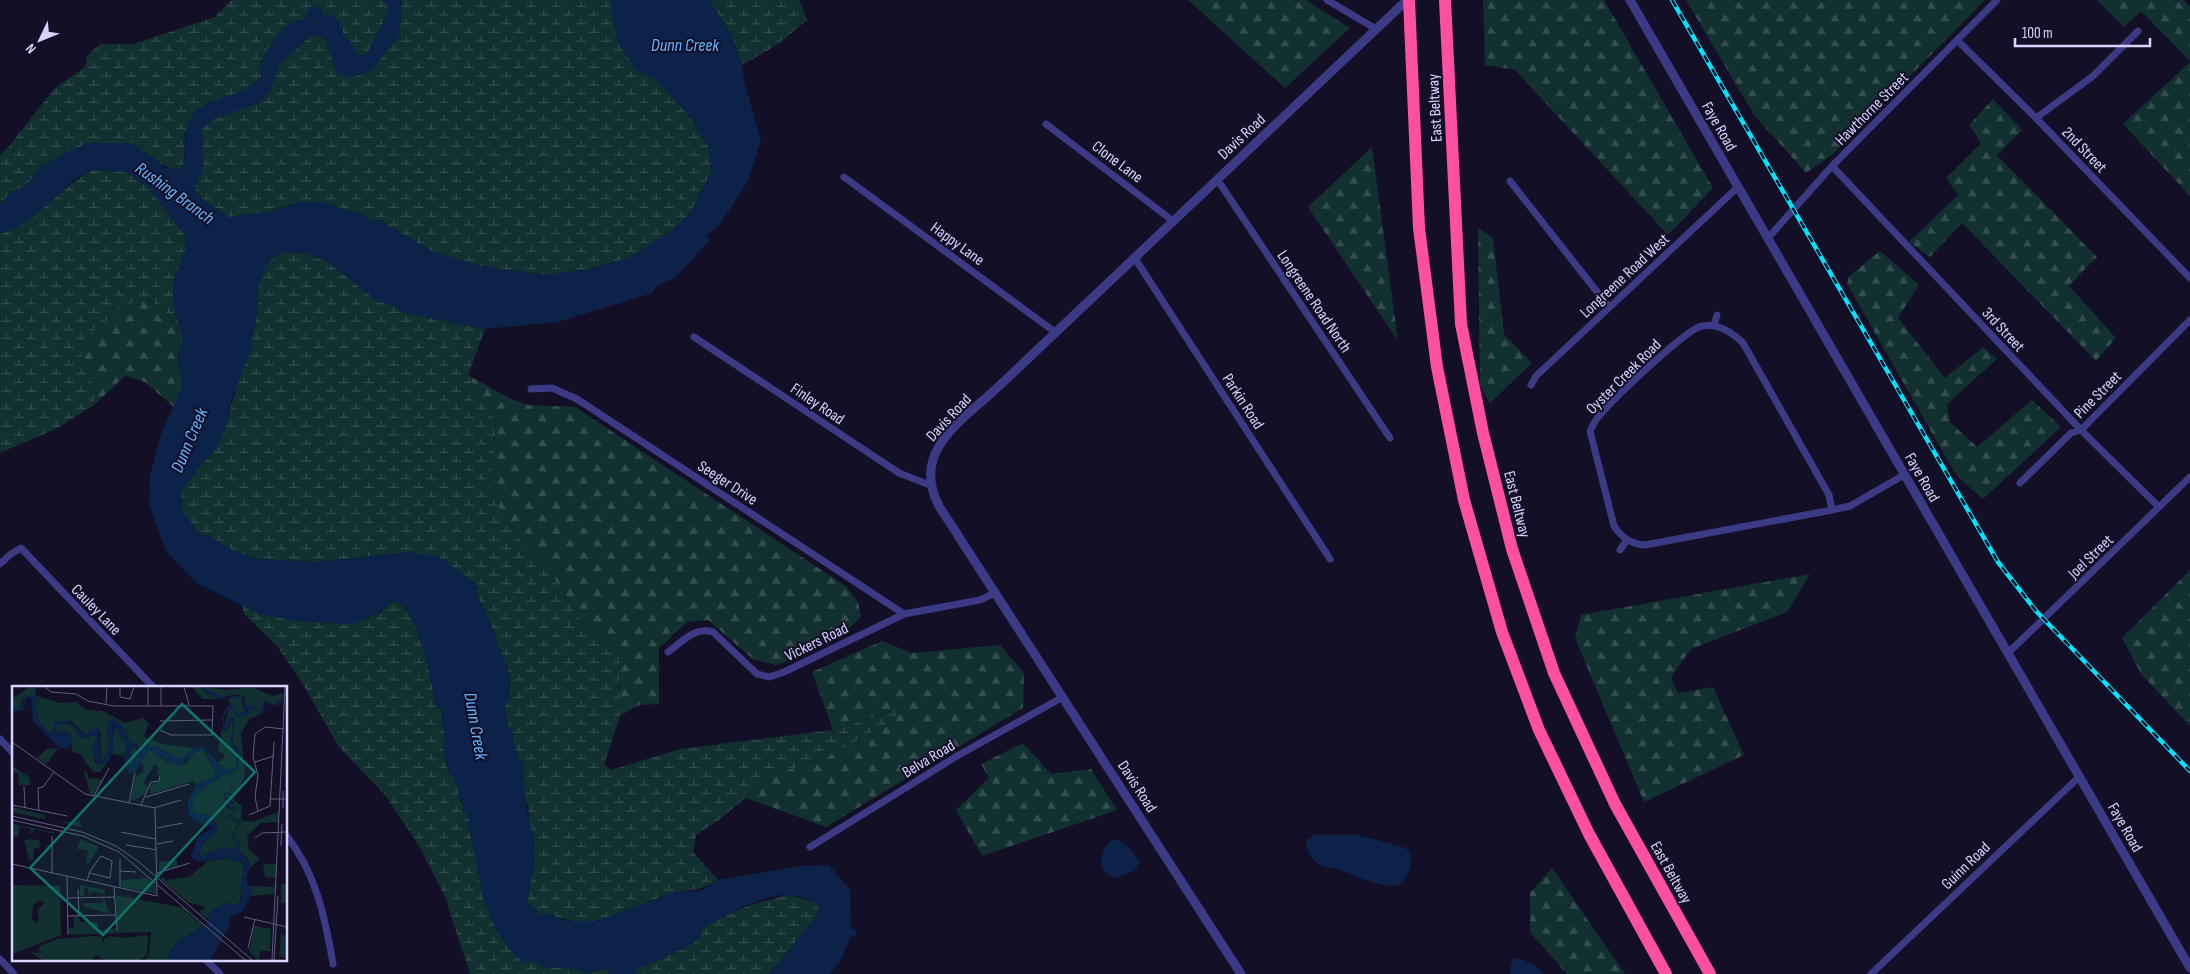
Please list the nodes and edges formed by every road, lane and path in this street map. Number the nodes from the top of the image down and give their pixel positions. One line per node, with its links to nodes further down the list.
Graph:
1 (1327, 0): 6 (street)
2 (1408, 0): 6 (street, Davis Road); 58 (highway, East Beltway)
3 (1445, 0): 59 (highway, East Beltway)
4 (1630, 0): 15 (street, Faye Road)
5 (1997, 0): 8 (street, Hawthorne Street)
6 (1376, 29): 13 (street, Davis Road)
7 (2138, 31): 9 (street)
8 (1958, 41): 9 (street, 2nd Street); 11 (street, Hawthorne Street)
9 (2036, 118): 19 (street, 2nd Street)
10 (1046, 124): 16 (street, Clone Lane)
11 (1832, 166): 17 (street, Hawthorne Street); 28 (street, 3rd Street)
12 (844, 177): 24 (street, Happy Lane)
13 (1217, 179): 16 (street, Davis Road); 29 (street, Longreene Road North)
14 (1510, 181): 20 (street)
15 (1738, 187): 17 (street, Faye Road); 20 (street, Longreene Road West)
16 (1173, 221): 18 (street, Davis Road)
17 (1768, 238): 30 (street, Faye Road)
18 (1134, 257): 24 (street, Davis Road); 38 (street, Parkin Road)
19 (2190, 278)
20 (1609, 307): 26 (street, Longreene Road West)
21 (1717, 315): 23 (street)
22 (2190, 320): 28 (street, Pine Street)
23 (1714, 326): 35 (street); 36 (street, Oyster Creek Road)
24 (1055, 332): 33 (street, Davis Road)
25 (694, 337): 33 (street, Finley Road)
26 (1531, 385)
27 (531, 389): 41 (street, Seeger Drive)
28 (2081, 430): 32 (street, Pine Street); 34 (street, 3rd Street)
29 (1390, 438)
30 (1904, 475): 35 (street); 43 (street, Faye Road)
31 (2190, 477): 34 (street, Joel Street)
32 (2020, 483)
33 (930, 485): 40 (street, Davis Road)
34 (2158, 507): 43 (street, Joel Street)
35 (1832, 510): 36 (street)
36 (1627, 540): 37 (street)
37 (1620, 550)
38 (1330, 560)
39 (0, 564): 44 (street, Cauley Lane)
40 (995, 593): 41 (street, Vickers Road); 45 (street, Davis Road)
41 (904, 614): 42 (street, Vickers Road)
42 (668, 652)
43 (2008, 653): 48 (street, Faye Road)
44 (152, 686)
45 (1063, 697): 50 (street, Belva Road); 57 (street, Davis Road)
46 (0, 740): 47 (street)
47 (12, 752)
48 (2079, 776): 54 (street, Faye Road); 60 (street, Guinn Road)
49 (288, 837): 53 (street)
50 (810, 847)
51 (0, 959): 55 (street)
52 (208, 962): 56 (street)
53 (333, 964)
54 (2190, 968)
55 (14, 974)
56 (220, 974)
57 (1241, 974)
58 (1666, 974)
59 (1710, 974)
60 (1872, 974)

